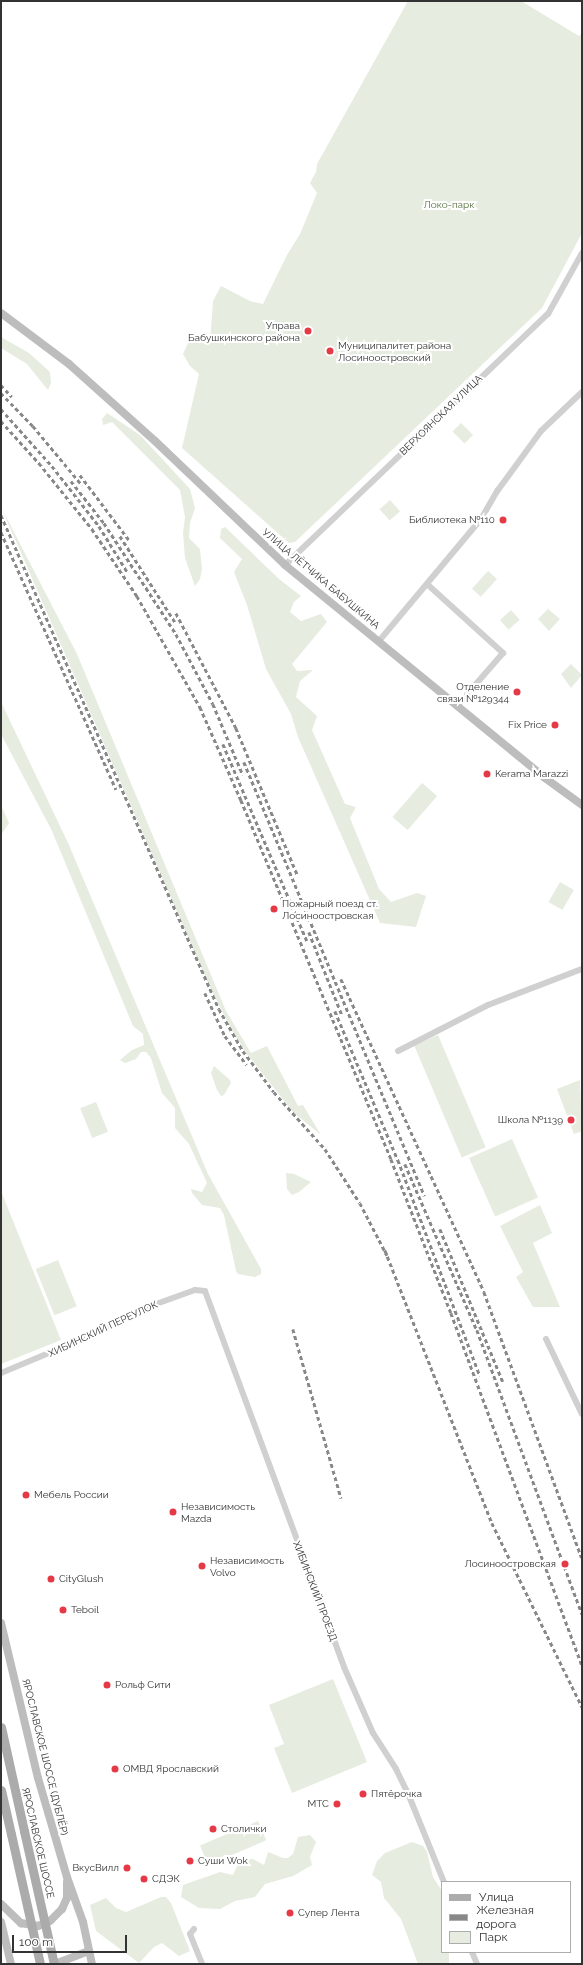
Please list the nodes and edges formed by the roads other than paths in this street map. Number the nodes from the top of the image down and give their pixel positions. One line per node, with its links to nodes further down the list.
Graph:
1 (582, 253): 4 (street, ВЕРХОЯНСКАЯ УЛИЦА)
2 (1, 313): 4 (main road, УЛИЦА ЛЁТЧИКА БАБУШКИНА)
3 (582, 392): 5 (street)
4 (285, 565): 6 (main road, УЛИЦА ЛЁТЧИКА БАБУШКИНА)
5 (427, 584): 6 (street); 7 (street)
6 (379, 641): 7 (main road, УЛИЦА ЛЁТЧИКА БАБУШКИНА)
7 (457, 706): 8 (main road, УЛИЦА ЛЁТЧИКА БАБУШКИНА)
8 (582, 805)
9 (582, 969): 10 (street)
10 (398, 1051)
11 (205, 1291): 13 (street, ХИБИНСКИЙ ПЕРЕУЛОК); 19 (street, ХИБИНСКИЙ ПРОЕЗД)
12 (546, 1339): 14 (street)
13 (1, 1373)
14 (582, 1414)
15 (1, 1623): 18 (main road, ЯРОСЛАВСКОЕ ШОССЕ (ДУБЛЁР))
16 (1, 1727): 27 (main road, ЯРОСЛАВСКОЕ ШОССЕ, bridge)
17 (1, 1790): 26 (main road, bridge)
18 (67, 1877): 20 (main road); 23 (main road, ЯРОСЛАВСКОЕ ШОССЕ (ДУБЛЁР))
19 (444, 1881)
20 (1, 1904)
21 (1, 1922): 25 (main road)
22 (194, 1929): 29 (street)
23 (89, 1951): 27 (main road); 28 (main road, ЯРОСЛАВСКОЕ ШОССЕ (ДУБЛЁР))
24 (472, 1953): 30 (street)
25 (11, 1964)
26 (40, 1964)
27 (54, 1964)
28 (92, 1964)
29 (202, 1964)
30 (477, 1964)

